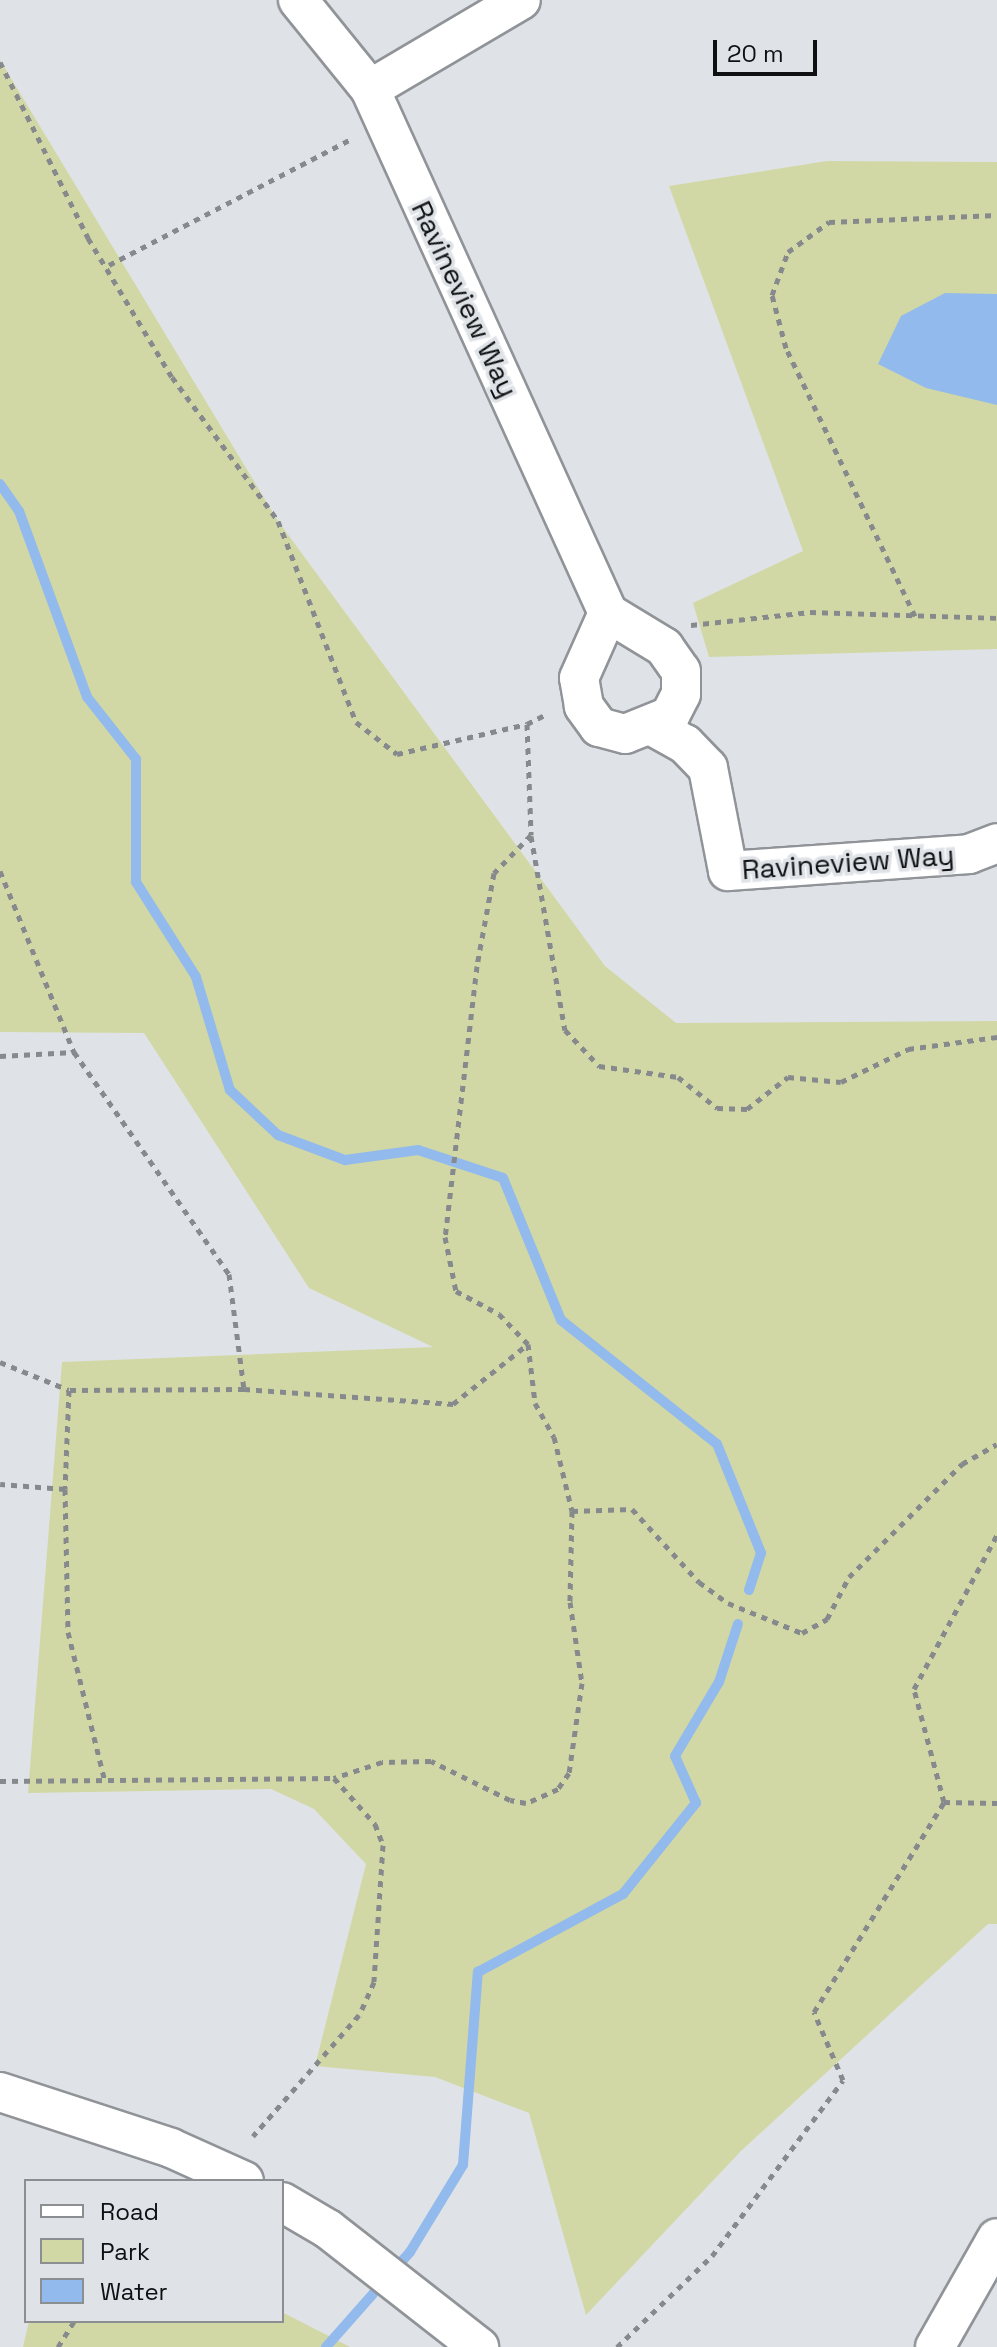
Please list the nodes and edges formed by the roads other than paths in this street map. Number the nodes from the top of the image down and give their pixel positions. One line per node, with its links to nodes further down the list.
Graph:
1 (298, 0): 3 (street, Ravineview Way)
2 (521, 0): 3 (street)
3 (370, 89): 4 (street, Ravineview Way)
4 (608, 613): 5 (street); 5 (street)
5 (652, 726): 6 (street, Ravineview Way)
6 (997, 843)
7 (0, 2092): 8 (street)
8 (240, 2179)
9 (284, 2203): 11 (street)
10 (997, 2238): 12 (street)
11 (468, 2338)
12 (935, 2347)

